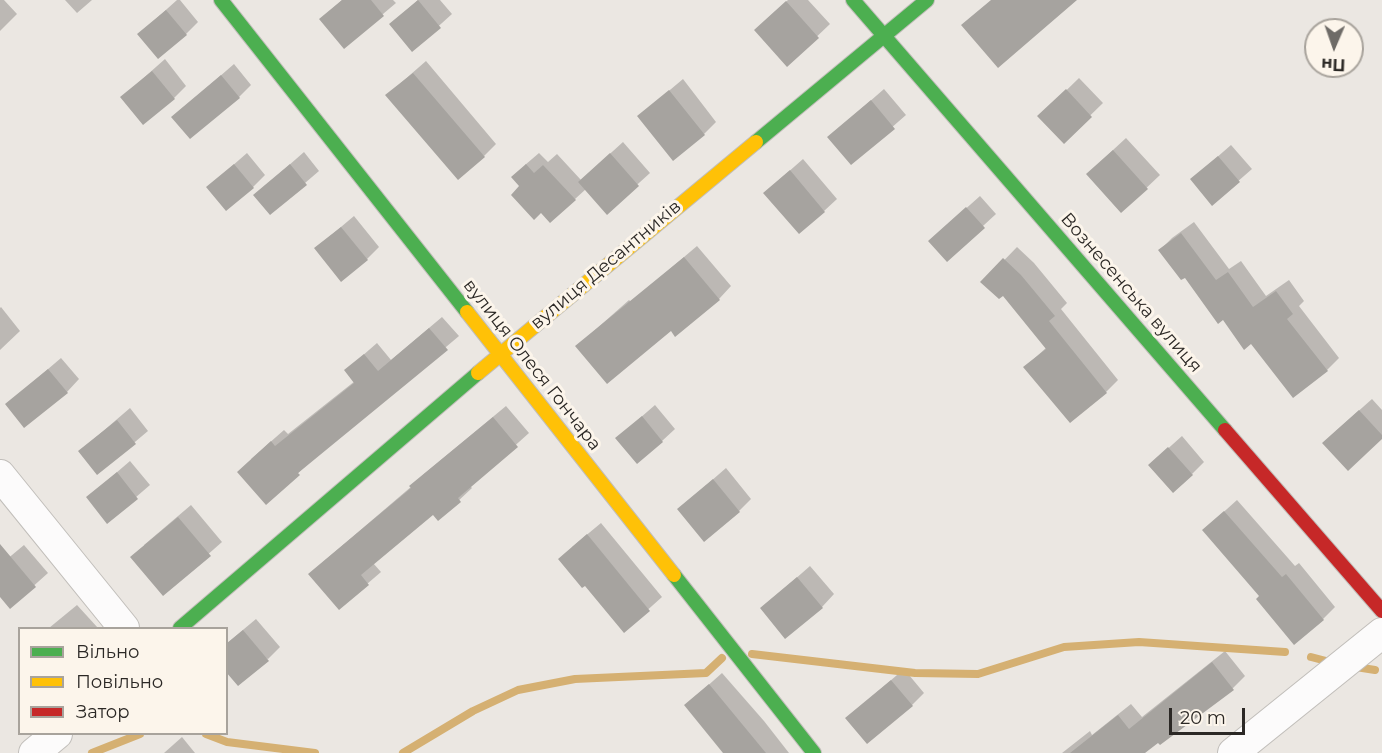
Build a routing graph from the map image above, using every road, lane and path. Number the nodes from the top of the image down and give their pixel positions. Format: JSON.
{"nodes":[{"id":1,"x":221,"y":0,"type":"edge"},
{"id":2,"x":853,"y":0,"type":"edge"},
{"id":3,"x":927,"y":0,"type":"edge"},
{"id":4,"x":884,"y":35,"type":"junction"},
{"id":5,"x":500,"y":354,"type":"junction"},
{"id":6,"x":0,"y":475,"type":"edge"},
{"id":7,"x":1382,"y":611,"type":"edge"},
{"id":8,"x":123,"y":627,"type":"edge"},
{"id":9,"x":181,"y":627,"type":"edge"},
{"id":10,"x":1382,"y":633,"type":"edge"},
{"id":11,"x":56,"y":735,"type":"edge"},
{"id":12,"x":34,"y":753,"type":"edge"},
{"id":13,"x":814,"y":753,"type":"edge"},
{"id":14,"x":1233,"y":753,"type":"edge"}],
"edges":[{"from":1,"to":5,"type":"street","name":"вулиця Олеся Гончара"},
{"from":2,"to":4,"type":"street","name":"Вознесенська вулиця"},
{"from":3,"to":4,"type":"street","name":"вулиця Десантників"},
{"from":4,"to":5,"type":"street","name":"вулиця Десантників"},
{"from":4,"to":7,"type":"street","name":"Вознесенська вулиця"},
{"from":5,"to":9,"type":"street","name":"вулиця Десантників"},
{"from":5,"to":13,"type":"street","name":"вулиця Олеся Гончара"},
{"from":6,"to":8,"type":"street"},
{"from":10,"to":14,"type":"street"},
{"from":11,"to":12,"type":"street"}]}
